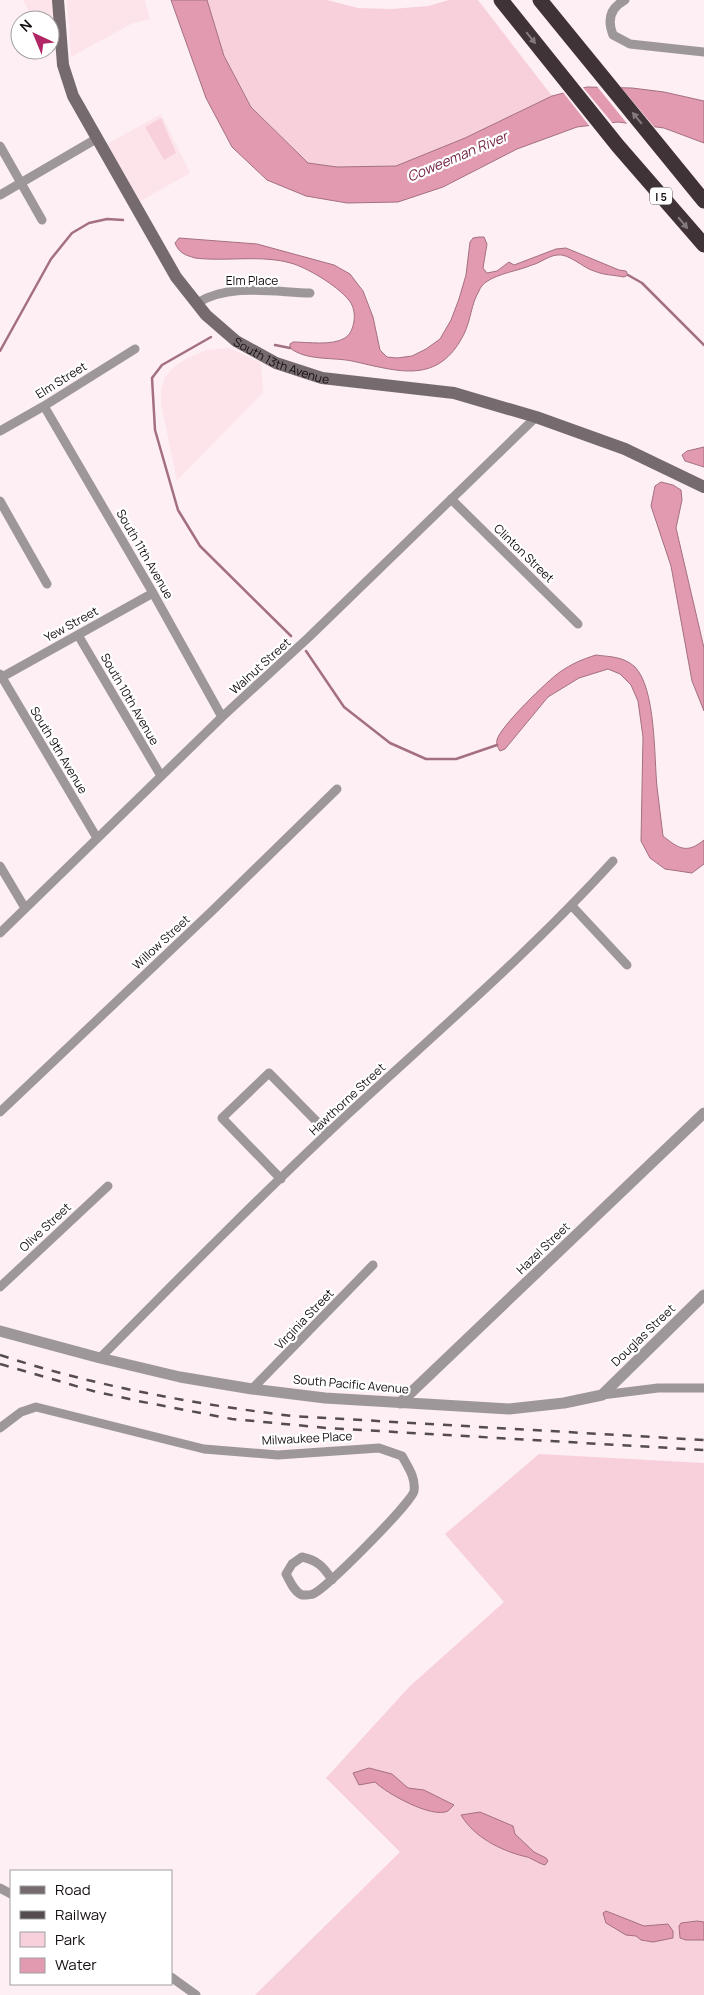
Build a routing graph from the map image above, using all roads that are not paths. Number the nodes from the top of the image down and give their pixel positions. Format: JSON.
{"nodes":[{"id":1,"x":58,"y":0,"type":"edge"},
{"id":2,"x":501,"y":0,"type":"edge"},
{"id":3,"x":540,"y":0,"type":"edge"},
{"id":4,"x":625,"y":0,"type":"edge"},
{"id":5,"x":704,"y":52,"type":"edge"},
{"id":6,"x":96,"y":138,"type":"junction"},
{"id":7,"x":0,"y":146,"type":"edge"},
{"id":8,"x":20,"y":182,"type":"junction"},
{"id":9,"x":0,"y":195,"type":"edge"},
{"id":10,"x":704,"y":200,"type":"edge"},
{"id":11,"x":42,"y":220,"type":"dead end"},
{"id":12,"x":704,"y":245,"type":"edge"},
{"id":13,"x":310,"y":294,"type":"dead end"},
{"id":14,"x":197,"y":303,"type":"junction"},
{"id":15,"x":135,"y":349,"type":"dead end"},
{"id":16,"x":44,"y":406,"type":"junction"},
{"id":17,"x":536,"y":417,"type":"junction"},
{"id":18,"x":0,"y":431,"type":"edge"},
{"id":19,"x":704,"y":487,"type":"edge"},
{"id":20,"x":451,"y":499,"type":"junction"},
{"id":21,"x":0,"y":501,"type":"edge"},
{"id":22,"x":47,"y":584,"type":"dead end"},
{"id":23,"x":153,"y":593,"type":"junction"},
{"id":24,"x":578,"y":624,"type":"dead end"},
{"id":25,"x":78,"y":634,"type":"junction"},
{"id":26,"x":1,"y":676,"type":"edge"},
{"id":27,"x":222,"y":717,"type":"junction"},
{"id":28,"x":161,"y":776,"type":"junction"},
{"id":29,"x":337,"y":789,"type":"dead end"},
{"id":30,"x":97,"y":838,"type":"junction"},
{"id":31,"x":614,"y":861,"type":"dead end"},
{"id":32,"x":0,"y":866,"type":"edge"},
{"id":33,"x":572,"y":906,"type":"junction"},
{"id":34,"x":25,"y":908,"type":"junction"},
{"id":35,"x":0,"y":932,"type":"edge"},
{"id":36,"x":627,"y":964,"type":"dead end"},
{"id":37,"x":0,"y":1112,"type":"edge"},
{"id":38,"x":704,"y":1113,"type":"edge"},
{"id":39,"x":328,"y":1133,"type":"junction"},
{"id":40,"x":281,"y":1179,"type":"junction"},
{"id":41,"x":108,"y":1186,"type":"dead end"},
{"id":42,"x":373,"y":1265,"type":"dead end"},
{"id":43,"x":0,"y":1287,"type":"edge"},
{"id":44,"x":704,"y":1295,"type":"edge"},
{"id":45,"x":0,"y":1332,"type":"edge"},
{"id":46,"x":100,"y":1358,"type":"junction"},
{"id":47,"x":704,"y":1388,"type":"edge"},
{"id":48,"x":252,"y":1389,"type":"junction"},
{"id":49,"x":602,"y":1394,"type":"junction"},
{"id":50,"x":400,"y":1403,"type":"junction"},
{"id":51,"x":0,"y":1428,"type":"edge"},
{"id":52,"x":332,"y":1580,"type":"junction"},
{"id":53,"x":172,"y":1978,"type":"edge"},
{"id":54,"x":196,"y":1995,"type":"edge"}],
"edges":[{"from":1,"to":6,"type":"main road","name":"South 13th Avenue"},
{"from":2,"to":12,"type":"highway","number":"I 5","one_way":true},
{"from":10,"to":3,"type":"highway","number":"I 5","one_way":true},
{"from":4,"to":5,"type":"street"},
{"from":6,"to":8,"type":"street"},
{"from":6,"to":14,"type":"main road","name":"South 13th Avenue"},
{"from":7,"to":8,"type":"street"},
{"from":8,"to":9,"type":"street"},
{"from":8,"to":11,"type":"street"},
{"from":13,"to":14,"type":"street","name":"Elm Place"},
{"from":14,"to":17,"type":"main road","name":"South 13th Avenue"},
{"from":15,"to":16,"type":"street","name":"Elm Street"},
{"from":16,"to":18,"type":"street","name":"Elm Street"},
{"from":16,"to":23,"type":"street","name":"South 11th Avenue"},
{"from":17,"to":19,"type":"main road","name":"South 13th Avenue"},
{"from":17,"to":20,"type":"street","name":"Walnut Street"},
{"from":20,"to":24,"type":"street","name":"Clinton Street"},
{"from":20,"to":27,"type":"street","name":"Walnut Street"},
{"from":21,"to":22,"type":"street"},
{"from":23,"to":25,"type":"street","name":"Yew Street"},
{"from":23,"to":27,"type":"street","name":"South 11th Avenue"},
{"from":25,"to":26,"type":"street","name":"Yew Street"},
{"from":25,"to":28,"type":"street","name":"South 10th Avenue"},
{"from":26,"to":30,"type":"street","name":"South 9th Avenue"},
{"from":27,"to":28,"type":"street","name":"Walnut Street"},
{"from":28,"to":30,"type":"street","name":"Walnut Street"},
{"from":29,"to":37,"type":"street","name":"Willow Street"},
{"from":30,"to":34,"type":"street","name":"Walnut Street"},
{"from":31,"to":33,"type":"street","name":"Hawthorne Street"},
{"from":32,"to":34,"type":"street"},
{"from":33,"to":36,"type":"street"},
{"from":33,"to":39,"type":"street","name":"Hawthorne Street"},
{"from":34,"to":35,"type":"street","name":"Walnut Street"},
{"from":38,"to":50,"type":"street","name":"Hazel Street"},
{"from":39,"to":40,"type":"street","name":"Hawthorne Street"},
{"from":39,"to":40,"type":"street"},
{"from":40,"to":46,"type":"street","name":"Hawthorne Street"},
{"from":41,"to":43,"type":"street","name":"Olive Street"},
{"from":42,"to":48,"type":"street","name":"Virginia Street"},
{"from":44,"to":49,"type":"street","name":"Douglas Street"},
{"from":45,"to":46,"type":"street","name":"South Pacific Avenue"},
{"from":46,"to":48,"type":"street","name":"South Pacific Avenue"},
{"from":47,"to":49,"type":"street","name":"South Pacific Avenue"},
{"from":48,"to":50,"type":"street","name":"South Pacific Avenue"},
{"from":49,"to":50,"type":"street","name":"South Pacific Avenue"},
{"from":51,"to":52,"type":"street","name":"Milwaukee Place"},
{"from":52,"to":52,"type":"street"},
{"from":53,"to":54,"type":"street"}]}
